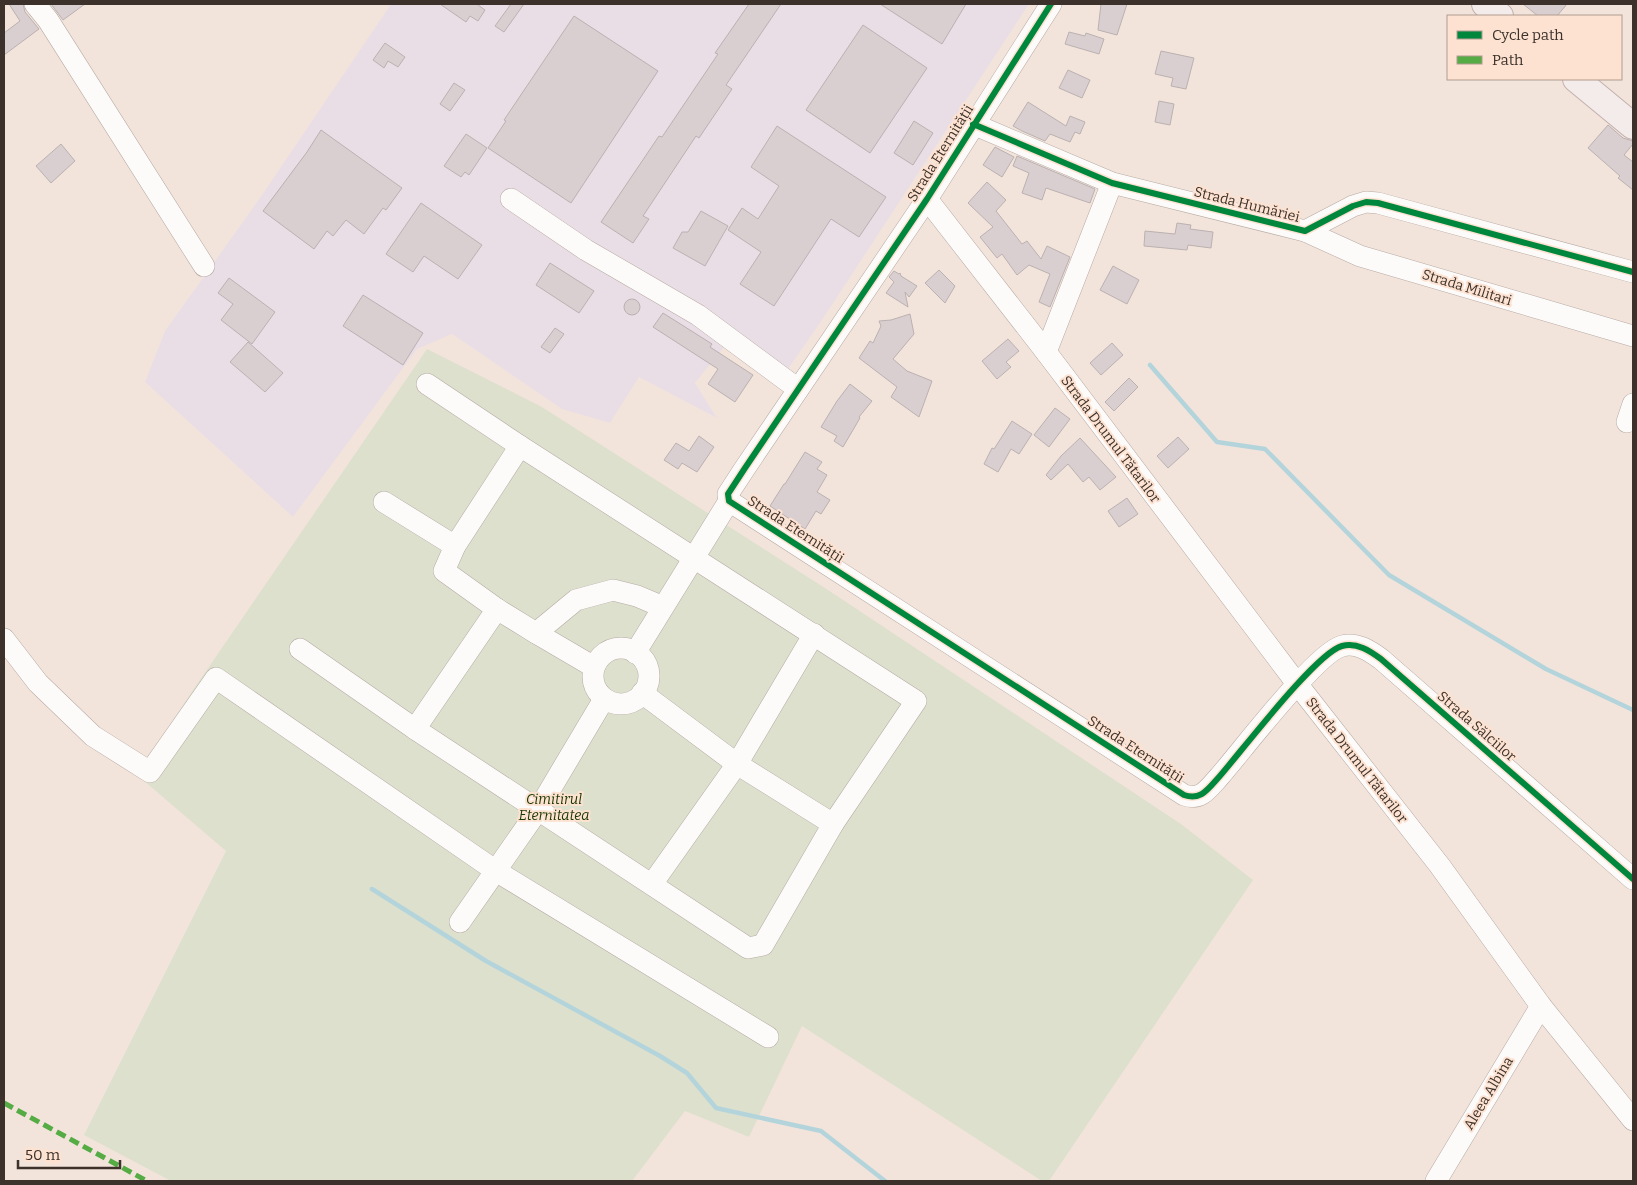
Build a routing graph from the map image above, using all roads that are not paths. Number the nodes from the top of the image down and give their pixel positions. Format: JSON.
{"nodes":[{"id":1,"x":35,"y":4,"type":"edge"},
{"id":2,"x":1051,"y":4,"type":"edge"},
{"id":3,"x":1485,"y":4,"type":"edge"},
{"id":4,"x":1499,"y":15,"type":"edge"},
{"id":5,"x":1577,"y":80,"type":"edge"},
{"id":6,"x":1602,"y":100,"type":"junction"},
{"id":7,"x":1633,"y":107,"type":"edge"},
{"id":8,"x":974,"y":124,"type":"junction"},
{"id":9,"x":1633,"y":126,"type":"edge"},
{"id":10,"x":1112,"y":183,"type":"junction"},
{"id":11,"x":511,"y":199,"type":"dead end"},
{"id":12,"x":927,"y":199,"type":"junction"},
{"id":13,"x":1304,"y":231,"type":"junction"},
{"id":14,"x":204,"y":266,"type":"dead end"},
{"id":15,"x":1633,"y":272,"type":"edge"},
{"id":16,"x":1633,"y":336,"type":"edge"},
{"id":17,"x":1046,"y":352,"type":"junction"},
{"id":18,"x":427,"y":384,"type":"dead end"},
{"id":19,"x":798,"y":389,"type":"junction"},
{"id":20,"x":520,"y":446,"type":"junction"},
{"id":21,"x":729,"y":501,"type":"junction"},
{"id":22,"x":384,"y":502,"type":"dead end"},
{"id":23,"x":455,"y":546,"type":"junction"},
{"id":24,"x":693,"y":558,"type":"junction"},
{"id":25,"x":663,"y":607,"type":"junction"},
{"id":26,"x":497,"y":608,"type":"junction"},
{"id":27,"x":536,"y":633,"type":"junction"},
{"id":28,"x":814,"y":634,"type":"junction"},
{"id":29,"x":4,"y":639,"type":"edge"},
{"id":30,"x":300,"y":649,"type":"dead end"},
{"id":31,"x":635,"y":653,"type":"junction"},
{"id":32,"x":594,"y":667,"type":"junction"},
{"id":33,"x":1298,"y":685,"type":"junction"},
{"id":34,"x":642,"y":693,"type":"junction"},
{"id":35,"x":604,"y":699,"type":"junction"},
{"id":36,"x":416,"y":729,"type":"junction"},
{"id":37,"x":737,"y":764,"type":"junction"},
{"id":38,"x":538,"y":810,"type":"junction"},
{"id":39,"x":834,"y":824,"type":"junction"},
{"id":40,"x":496,"y":871,"type":"junction"},
{"id":41,"x":1633,"y":879,"type":"edge"},
{"id":42,"x":652,"y":884,"type":"junction"},
{"id":43,"x":460,"y":922,"type":"dead end"},
{"id":44,"x":1541,"y":1006,"type":"junction"},
{"id":45,"x":768,"y":1037,"type":"dead end"},
{"id":46,"x":1633,"y":1120,"type":"edge"},
{"id":47,"x":1436,"y":1181,"type":"edge"}],
"edges":[{"from":1,"to":14,"type":"street"},
{"from":2,"to":8,"type":"street","name":"Strada Eternității"},
{"from":3,"to":4,"type":"main road"},
{"from":5,"to":6,"type":"main road"},
{"from":6,"to":7,"type":"main road"},
{"from":6,"to":9,"type":"main road"},
{"from":8,"to":10,"type":"street","name":"Strada Humăriei"},
{"from":8,"to":12,"type":"street","name":"Strada Eternității"},
{"from":10,"to":13,"type":"street","name":"Strada Humăriei"},
{"from":10,"to":17,"type":"street"},
{"from":11,"to":19,"type":"street"},
{"from":12,"to":17,"type":"street","name":"Strada Drumul Tătarilor"},
{"from":12,"to":19,"type":"street","name":"Strada Eternității"},
{"from":13,"to":15,"type":"street","name":"Strada Humăriei"},
{"from":13,"to":16,"type":"street","name":"Strada Militari"},
{"from":17,"to":33,"type":"street","name":"Strada Drumul Tătarilor"},
{"from":18,"to":20,"type":"street"},
{"from":19,"to":21,"type":"street","name":"Strada Eternității"},
{"from":20,"to":23,"type":"street"},
{"from":20,"to":24,"type":"street"},
{"from":21,"to":24,"type":"street"},
{"from":21,"to":33,"type":"street","name":"Strada Eternității"},
{"from":22,"to":23,"type":"street"},
{"from":23,"to":26,"type":"street"},
{"from":24,"to":25,"type":"street"},
{"from":24,"to":28,"type":"street"},
{"from":25,"to":27,"type":"street"},
{"from":25,"to":31,"type":"street"},
{"from":26,"to":27,"type":"street"},
{"from":26,"to":36,"type":"street"},
{"from":27,"to":32,"type":"street"},
{"from":28,"to":37,"type":"street"},
{"from":28,"to":39,"type":"street"},
{"from":29,"to":40,"type":"street"},
{"from":30,"to":36,"type":"street"},
{"from":31,"to":32,"type":"street"},
{"from":31,"to":34,"type":"street"},
{"from":32,"to":35,"type":"street"},
{"from":33,"to":41,"type":"street","name":"Strada Sălciilor"},
{"from":33,"to":44,"type":"street","name":"Strada Drumul Tătarilor"},
{"from":34,"to":35,"type":"street"},
{"from":34,"to":37,"type":"street"},
{"from":35,"to":38,"type":"street"},
{"from":36,"to":38,"type":"street"},
{"from":37,"to":39,"type":"street"},
{"from":37,"to":42,"type":"street"},
{"from":38,"to":40,"type":"street"},
{"from":38,"to":42,"type":"street"},
{"from":39,"to":42,"type":"street"},
{"from":40,"to":43,"type":"street"},
{"from":40,"to":45,"type":"street"},
{"from":44,"to":46,"type":"street","name":"Strada Drumul Tătarilor"},
{"from":44,"to":47,"type":"street","name":"Aleea Albina"}]}
